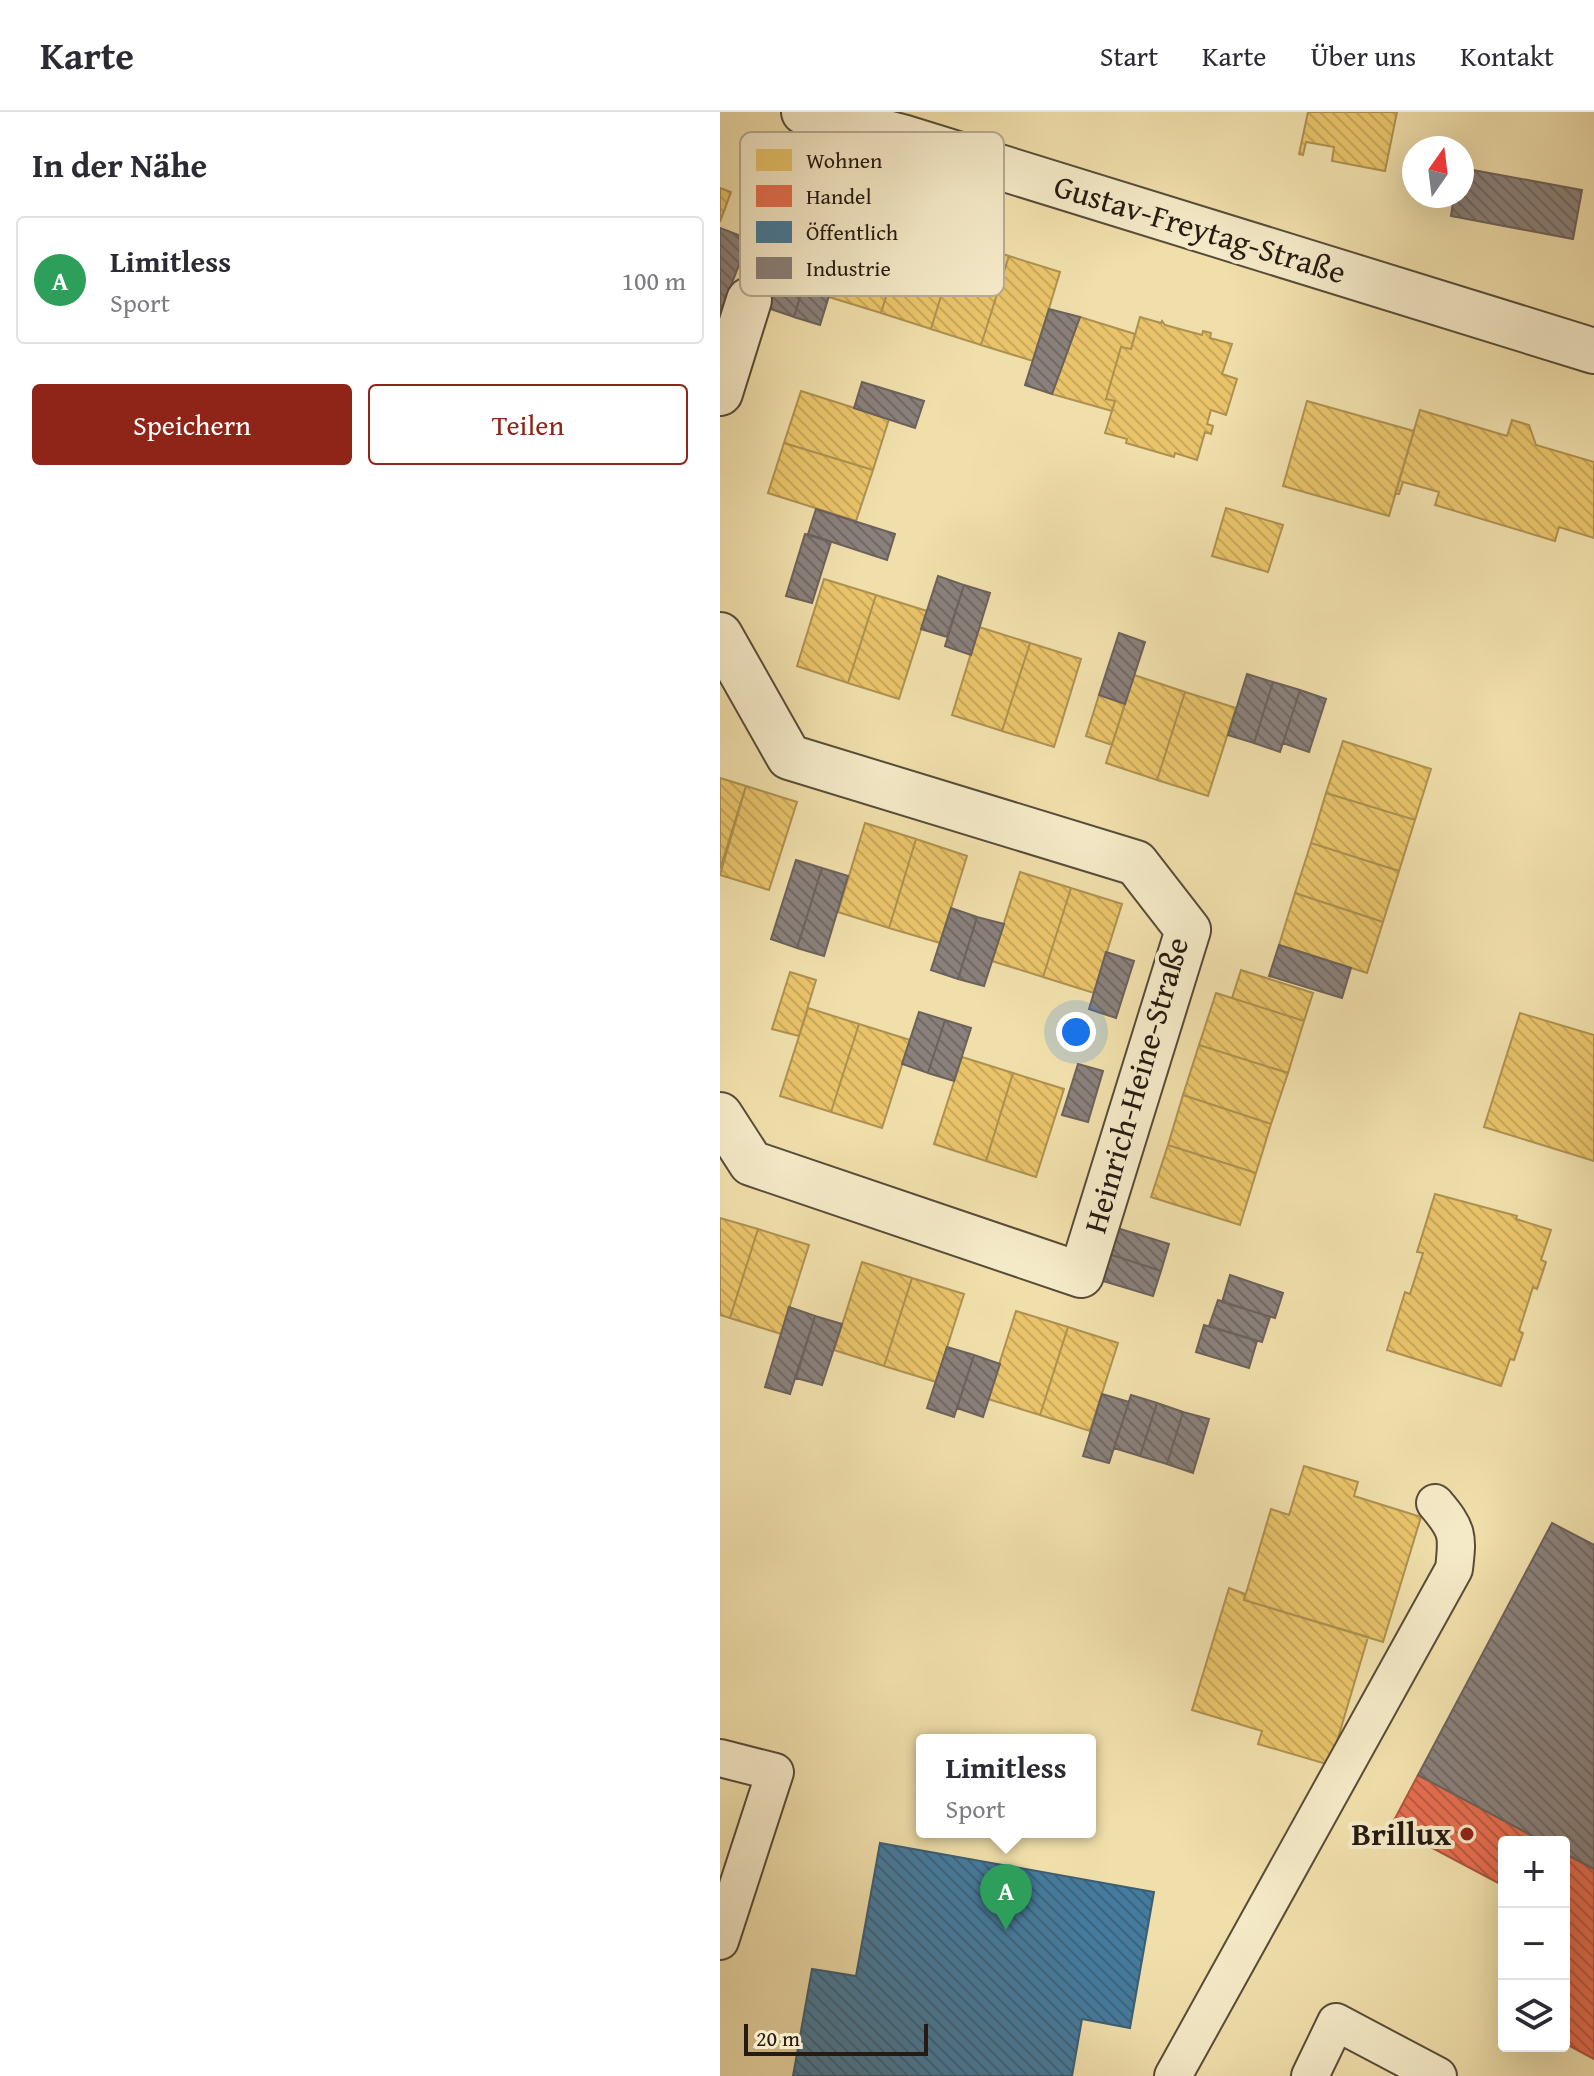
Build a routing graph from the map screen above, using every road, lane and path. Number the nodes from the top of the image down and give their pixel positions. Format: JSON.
{"nodes":[{"id":1,"x":805,"y":112,"type":"edge"},
{"id":2,"x":906,"y":125,"type":"edge"},
{"id":3,"x":799,"y":132,"type":"edge"},
{"id":4,"x":927,"y":132,"type":"edge"},
{"id":5,"x":1004,"y":157,"type":"edge"},
{"id":6,"x":750,"y":296,"type":"edge"},
{"id":7,"x":749,"y":300,"type":"joint"},
{"id":8,"x":1594,"y":351,"type":"edge"},
{"id":9,"x":720,"y":393,"type":"edge"},
{"id":10,"x":720,"y":635,"type":"edge"},
{"id":11,"x":720,"y":1115,"type":"edge"},
{"id":12,"x":1435,"y":1503,"type":"dead end"},
{"id":13,"x":720,"y":1758,"type":"edge"},
{"id":14,"x":720,"y":1941,"type":"edge"},
{"id":15,"x":1173,"y":2076,"type":"edge"},
{"id":16,"x":1310,"y":2076,"type":"edge"},
{"id":17,"x":1438,"y":2076,"type":"edge"}],
"edges":[{"from":1,"to":2,"type":"street","name":"Gustav-Freytag-Straße"},
{"from":1,"to":3,"type":"path"},
{"from":2,"to":4,"type":"street","name":"Gustav-Freytag-Straße"},
{"from":5,"to":8,"type":"street","name":"Gustav-Freytag-Straße"},
{"from":6,"to":7,"type":"path"},
{"from":7,"to":9,"type":"street"},
{"from":10,"to":11,"type":"street","name":"Heinrich-Heine-Straße"},
{"from":12,"to":15,"type":"lane"},
{"from":13,"to":14,"type":"lane"},
{"from":16,"to":17,"type":"lane"}]}
